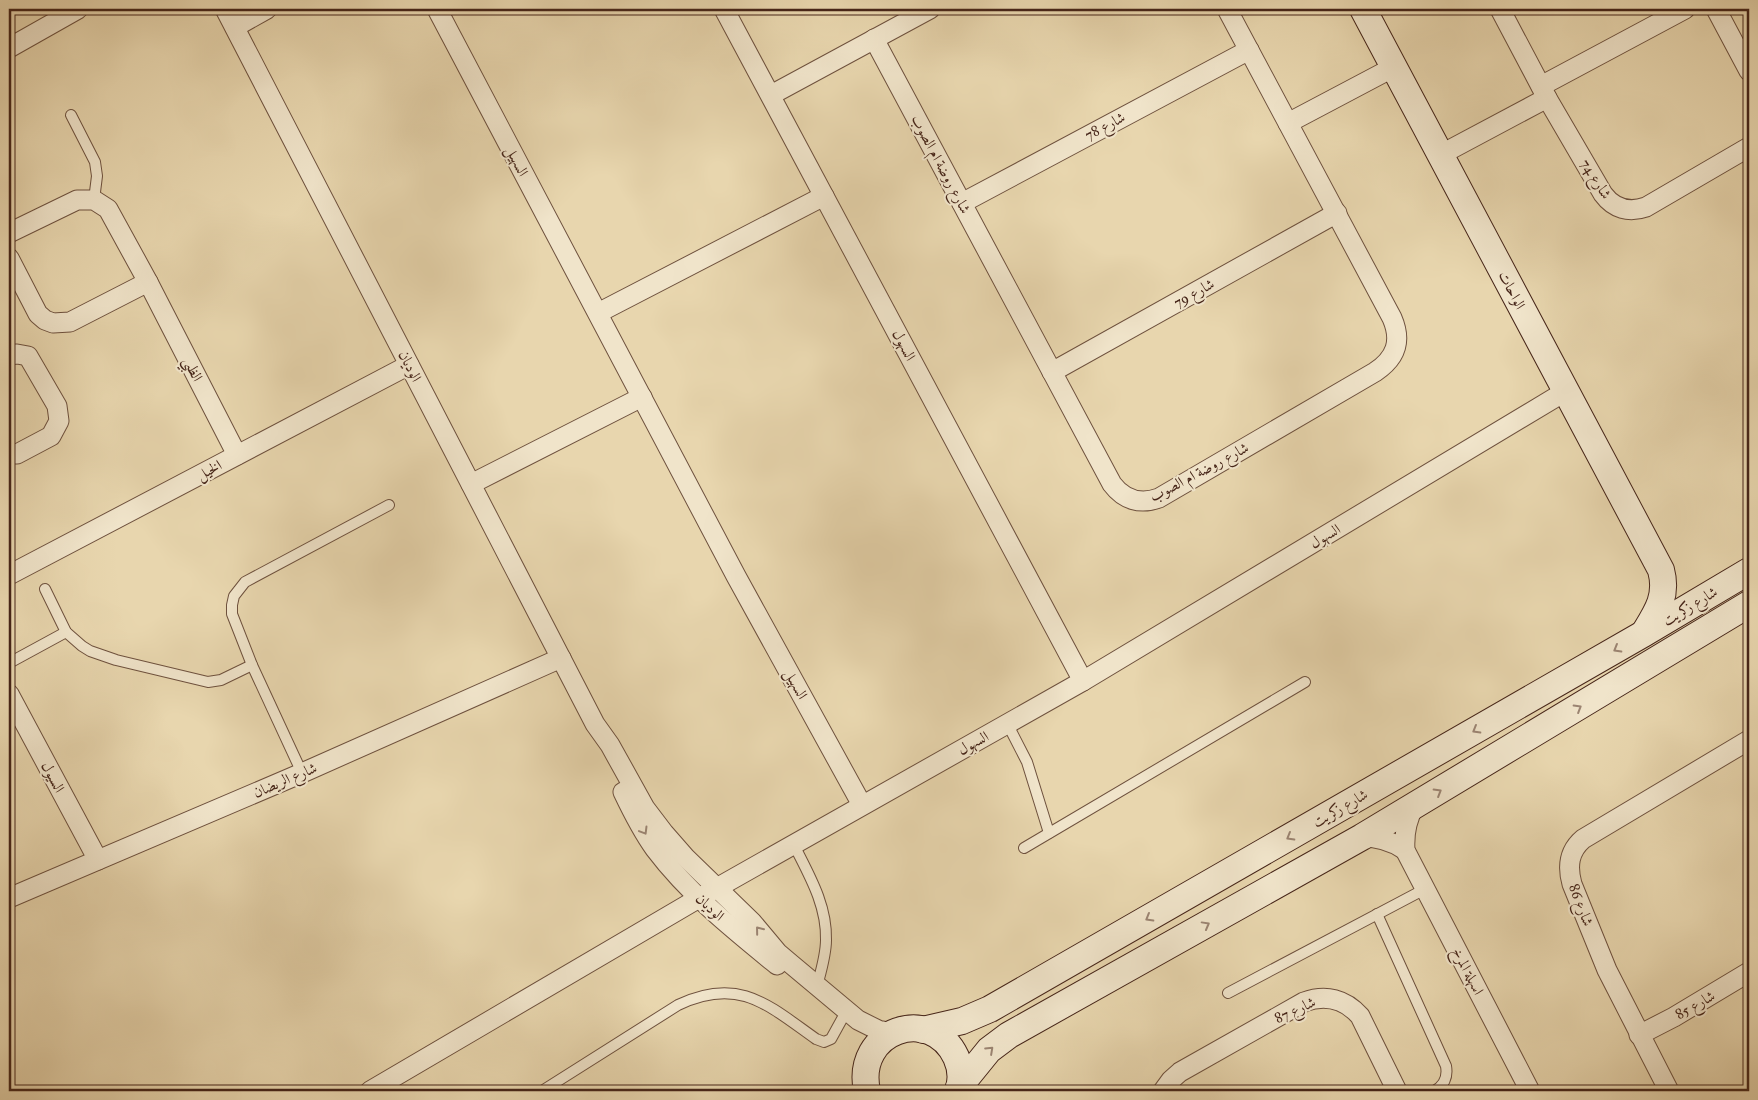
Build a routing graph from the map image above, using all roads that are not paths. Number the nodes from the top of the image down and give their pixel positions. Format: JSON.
{"nodes":[{"id":1,"x":78,"y":9,"type":"edge"},
{"id":2,"x":225,"y":9,"type":"edge"},
{"id":3,"x":267,"y":9,"type":"edge"},
{"id":4,"x":437,"y":9,"type":"edge"},
{"id":5,"x":724,"y":9,"type":"edge"},
{"id":6,"x":930,"y":9,"type":"edge"},
{"id":7,"x":1227,"y":9,"type":"edge"},
{"id":8,"x":1363,"y":9,"type":"edge"},
{"id":9,"x":1500,"y":9,"type":"edge"},
{"id":10,"x":1685,"y":9,"type":"edge"},
{"id":11,"x":1716,"y":9,"type":"edge"},
{"id":12,"x":235,"y":27,"type":"junction"},
{"id":13,"x":874,"y":39,"type":"junction"},
{"id":14,"x":9,"y":48,"type":"edge"},
{"id":15,"x":1249,"y":50,"type":"junction"},
{"id":16,"x":1394,"y":67,"type":"junction"},
{"id":17,"x":1749,"y":71,"type":"edge"},
{"id":18,"x":1544,"y":92,"type":"junction"},
{"id":19,"x":771,"y":95,"type":"junction"},
{"id":20,"x":71,"y":115,"type":"dead end"},
{"id":21,"x":1288,"y":123,"type":"junction"},
{"id":22,"x":1749,"y":147,"type":"edge"},
{"id":23,"x":1440,"y":155,"type":"junction"},
{"id":24,"x":824,"y":196,"type":"junction"},
{"id":25,"x":94,"y":200,"type":"junction"},
{"id":26,"x":962,"y":203,"type":"junction"},
{"id":27,"x":1337,"y":213,"type":"junction"},
{"id":28,"x":9,"y":233,"type":"edge"},
{"id":29,"x":9,"y":258,"type":"edge"},
{"id":30,"x":148,"y":282,"type":"junction"},
{"id":31,"x":598,"y":313,"type":"junction"},
{"id":32,"x":9,"y":355,"type":"edge"},
{"id":33,"x":409,"y":365,"type":"junction"},
{"id":34,"x":1052,"y":372,"type":"junction"},
{"id":35,"x":1566,"y":391,"type":"junction"},
{"id":36,"x":642,"y":397,"type":"junction"},
{"id":37,"x":9,"y":454,"type":"edge"},
{"id":38,"x":237,"y":455,"type":"junction"},
{"id":39,"x":471,"y":484,"type":"junction"},
{"id":40,"x":389,"y":505,"type":"dead end"},
{"id":41,"x":1661,"y":570,"type":"junction"},
{"id":42,"x":1749,"y":571,"type":"edge"},
{"id":43,"x":9,"y":575,"type":"edge"},
{"id":44,"x":1723,"y":586,"type":"junction"},
{"id":45,"x":45,"y":589,"type":"dead end"},
{"id":46,"x":1749,"y":604,"type":"edge"},
{"id":47,"x":66,"y":632,"type":"junction"},
{"id":48,"x":1643,"y":634,"type":"junction"},
{"id":49,"x":561,"y":658,"type":"junction"},
{"id":50,"x":9,"y":663,"type":"edge"},
{"id":51,"x":252,"y":665,"type":"junction"},
{"id":52,"x":1084,"y":681,"type":"junction"},
{"id":53,"x":1305,"y":682,"type":"dead end"},
{"id":54,"x":9,"y":694,"type":"edge"},
{"id":55,"x":595,"y":724,"type":"junction"},
{"id":56,"x":1008,"y":724,"type":"junction"},
{"id":57,"x":1749,"y":740,"type":"edge"},
{"id":58,"x":302,"y":773,"type":"junction"},
{"id":59,"x":862,"y":805,"type":"junction"},
{"id":60,"x":1414,"y":807,"type":"junction"},
{"id":61,"x":1049,"y":833,"type":"junction"},
{"id":62,"x":1362,"y":837,"type":"junction"},
{"id":63,"x":794,"y":844,"type":"junction"},
{"id":64,"x":1024,"y":848,"type":"dead end"},
{"id":65,"x":1405,"y":850,"type":"junction"},
{"id":66,"x":98,"y":860,"type":"junction"},
{"id":67,"x":718,"y":888,"type":"junction"},
{"id":68,"x":1425,"y":888,"type":"junction"},
{"id":69,"x":9,"y":898,"type":"edge"},
{"id":70,"x":699,"y":898,"type":"junction"},
{"id":71,"x":1377,"y":914,"type":"junction"},
{"id":72,"x":1749,"y":972,"type":"edge"},
{"id":73,"x":817,"y":986,"type":"junction"},
{"id":74,"x":1228,"y":993,"type":"dead end"},
{"id":75,"x":842,"y":1019,"type":"junction"},
{"id":76,"x":923,"y":1030,"type":"junction"},
{"id":77,"x":892,"y":1033,"type":"junction"},
{"id":78,"x":1639,"y":1035,"type":"junction"},
{"id":79,"x":867,"y":1072,"type":"edge"},
{"id":80,"x":958,"y":1089,"type":"edge"},
{"id":81,"x":370,"y":1091,"type":"edge"},
{"id":82,"x":542,"y":1091,"type":"edge"},
{"id":83,"x":846,"y":1091,"type":"edge"},
{"id":84,"x":1163,"y":1091,"type":"edge"},
{"id":85,"x":1397,"y":1091,"type":"edge"},
{"id":86,"x":1434,"y":1091,"type":"edge"},
{"id":87,"x":1530,"y":1091,"type":"edge"},
{"id":88,"x":1669,"y":1091,"type":"edge"}],
"edges":[{"from":1,"to":14,"type":"street"},
{"from":2,"to":12,"type":"street","name":"الوديان"},
{"from":3,"to":12,"type":"street"},
{"from":4,"to":31,"type":"street","name":"السهيل"},
{"from":5,"to":19,"type":"street","name":"السهول"},
{"from":6,"to":13,"type":"street"},
{"from":7,"to":15,"type":"street","name":"شارع روضة ام الصوب"},
{"from":8,"to":16,"type":"street","name":"الواحات"},
{"from":9,"to":18,"type":"street","name":"شارع 74"},
{"from":10,"to":18,"type":"street"},
{"from":11,"to":17,"type":"street"},
{"from":12,"to":33,"type":"street","name":"الوديان"},
{"from":13,"to":19,"type":"street"},
{"from":13,"to":26,"type":"street","name":"شارع روضة ام الصوب"},
{"from":15,"to":21,"type":"street","name":"شارع روضة ام الصوب"},
{"from":15,"to":26,"type":"street","name":"شارع 78"},
{"from":16,"to":21,"type":"street"},
{"from":16,"to":23,"type":"street","name":"الواحات"},
{"from":18,"to":22,"type":"street","name":"شارع 74"},
{"from":18,"to":23,"type":"street"},
{"from":19,"to":24,"type":"street","name":"السهول"},
{"from":20,"to":25,"type":"lane"},
{"from":21,"to":27,"type":"street","name":"شارع روضة ام الصوب"},
{"from":23,"to":35,"type":"street","name":"الواحات"},
{"from":24,"to":31,"type":"street"},
{"from":24,"to":52,"type":"street","name":"السهول"},
{"from":25,"to":28,"type":"street"},
{"from":25,"to":30,"type":"street","name":"الظبي"},
{"from":26,"to":34,"type":"street","name":"شارع روضة ام الصوب"},
{"from":27,"to":34,"type":"street","name":"شارع 79"},
{"from":27,"to":34,"type":"street","name":"شارع روضة ام الصوب"},
{"from":29,"to":30,"type":"street"},
{"from":30,"to":38,"type":"street","name":"الظبي"},
{"from":31,"to":36,"type":"street","name":"السهيل"},
{"from":32,"to":37,"type":"street"},
{"from":33,"to":38,"type":"street","name":"الخيل"},
{"from":33,"to":39,"type":"street","name":"الوديان"},
{"from":35,"to":41,"type":"street","name":"الواحات"},
{"from":35,"to":52,"type":"street","name":"السهول"},
{"from":36,"to":39,"type":"street"},
{"from":36,"to":59,"type":"street","name":"السهيل"},
{"from":38,"to":43,"type":"street","name":"الخيل"},
{"from":39,"to":49,"type":"street","name":"الوديان"},
{"from":40,"to":51,"type":"lane"},
{"from":41,"to":44,"type":"street","name":"الواحات"},
{"from":41,"to":48,"type":"street","name":"الواحات"},
{"from":42,"to":44,"type":"street","name":"شارع زكريت"},
{"from":44,"to":48,"type":"street","name":"شارع زكريت"},
{"from":45,"to":47,"type":"lane"},
{"from":60,"to":46,"type":"street","name":"شارع زكريت","one_way":true},
{"from":47,"to":50,"type":"lane"},
{"from":47,"to":51,"type":"lane"},
{"from":48,"to":76,"type":"street","name":"شارع زكريت","one_way":true},
{"from":49,"to":55,"type":"street","name":"الوديان"},
{"from":49,"to":58,"type":"street","name":"شارع الريضان"},
{"from":51,"to":58,"type":"lane"},
{"from":52,"to":56,"type":"street","name":"السهول"},
{"from":53,"to":61,"type":"lane"},
{"from":54,"to":66,"type":"street","name":"السيول"},
{"from":55,"to":67,"type":"street","name":"الوديان"},
{"from":55,"to":70,"type":"street","name":"الوديان","one_way":true},
{"from":56,"to":59,"type":"street","name":"السهول"},
{"from":56,"to":61,"type":"lane"},
{"from":57,"to":78,"type":"street","name":"شارع 86"},
{"from":58,"to":66,"type":"street","name":"شارع الريضان"},
{"from":59,"to":63,"type":"street"},
{"from":60,"to":62,"type":"street","name":"شارع زكريت"},
{"from":60,"to":65,"type":"street","name":"اسهلة المرخ"},
{"from":61,"to":64,"type":"lane"},
{"from":62,"to":65,"type":"street"},
{"from":80,"to":62,"type":"street","name":"شارع زكريت","one_way":true},
{"from":63,"to":67,"type":"street"},
{"from":63,"to":73,"type":"lane"},
{"from":65,"to":68,"type":"street","name":"اسهلة المرخ"},
{"from":66,"to":69,"type":"street","name":"شارع الريضان"},
{"from":67,"to":70,"type":"street"},
{"from":73,"to":67,"type":"street","name":"الوديان","one_way":true},
{"from":68,"to":71,"type":"lane"},
{"from":68,"to":87,"type":"street","name":"اسهلة المرخ"},
{"from":70,"to":75,"type":"street","name":"الوديان"},
{"from":70,"to":81,"type":"street"},
{"from":71,"to":74,"type":"lane"},
{"from":71,"to":86,"type":"lane"},
{"from":72,"to":78,"type":"street","name":"شارع 85"},
{"from":73,"to":77,"type":"street","name":"الوديان"},
{"from":75,"to":79,"type":"street","name":"الوديان"},
{"from":75,"to":82,"type":"lane"},
{"from":76,"to":77,"type":"street","name":"شارع زكريت"},
{"from":76,"to":80,"type":"street"},
{"from":77,"to":79,"type":"street"},
{"from":78,"to":88,"type":"street","name":"شارع 86"},
{"from":79,"to":83,"type":"street"},
{"from":84,"to":85,"type":"street","name":"شارع 87"}]}
